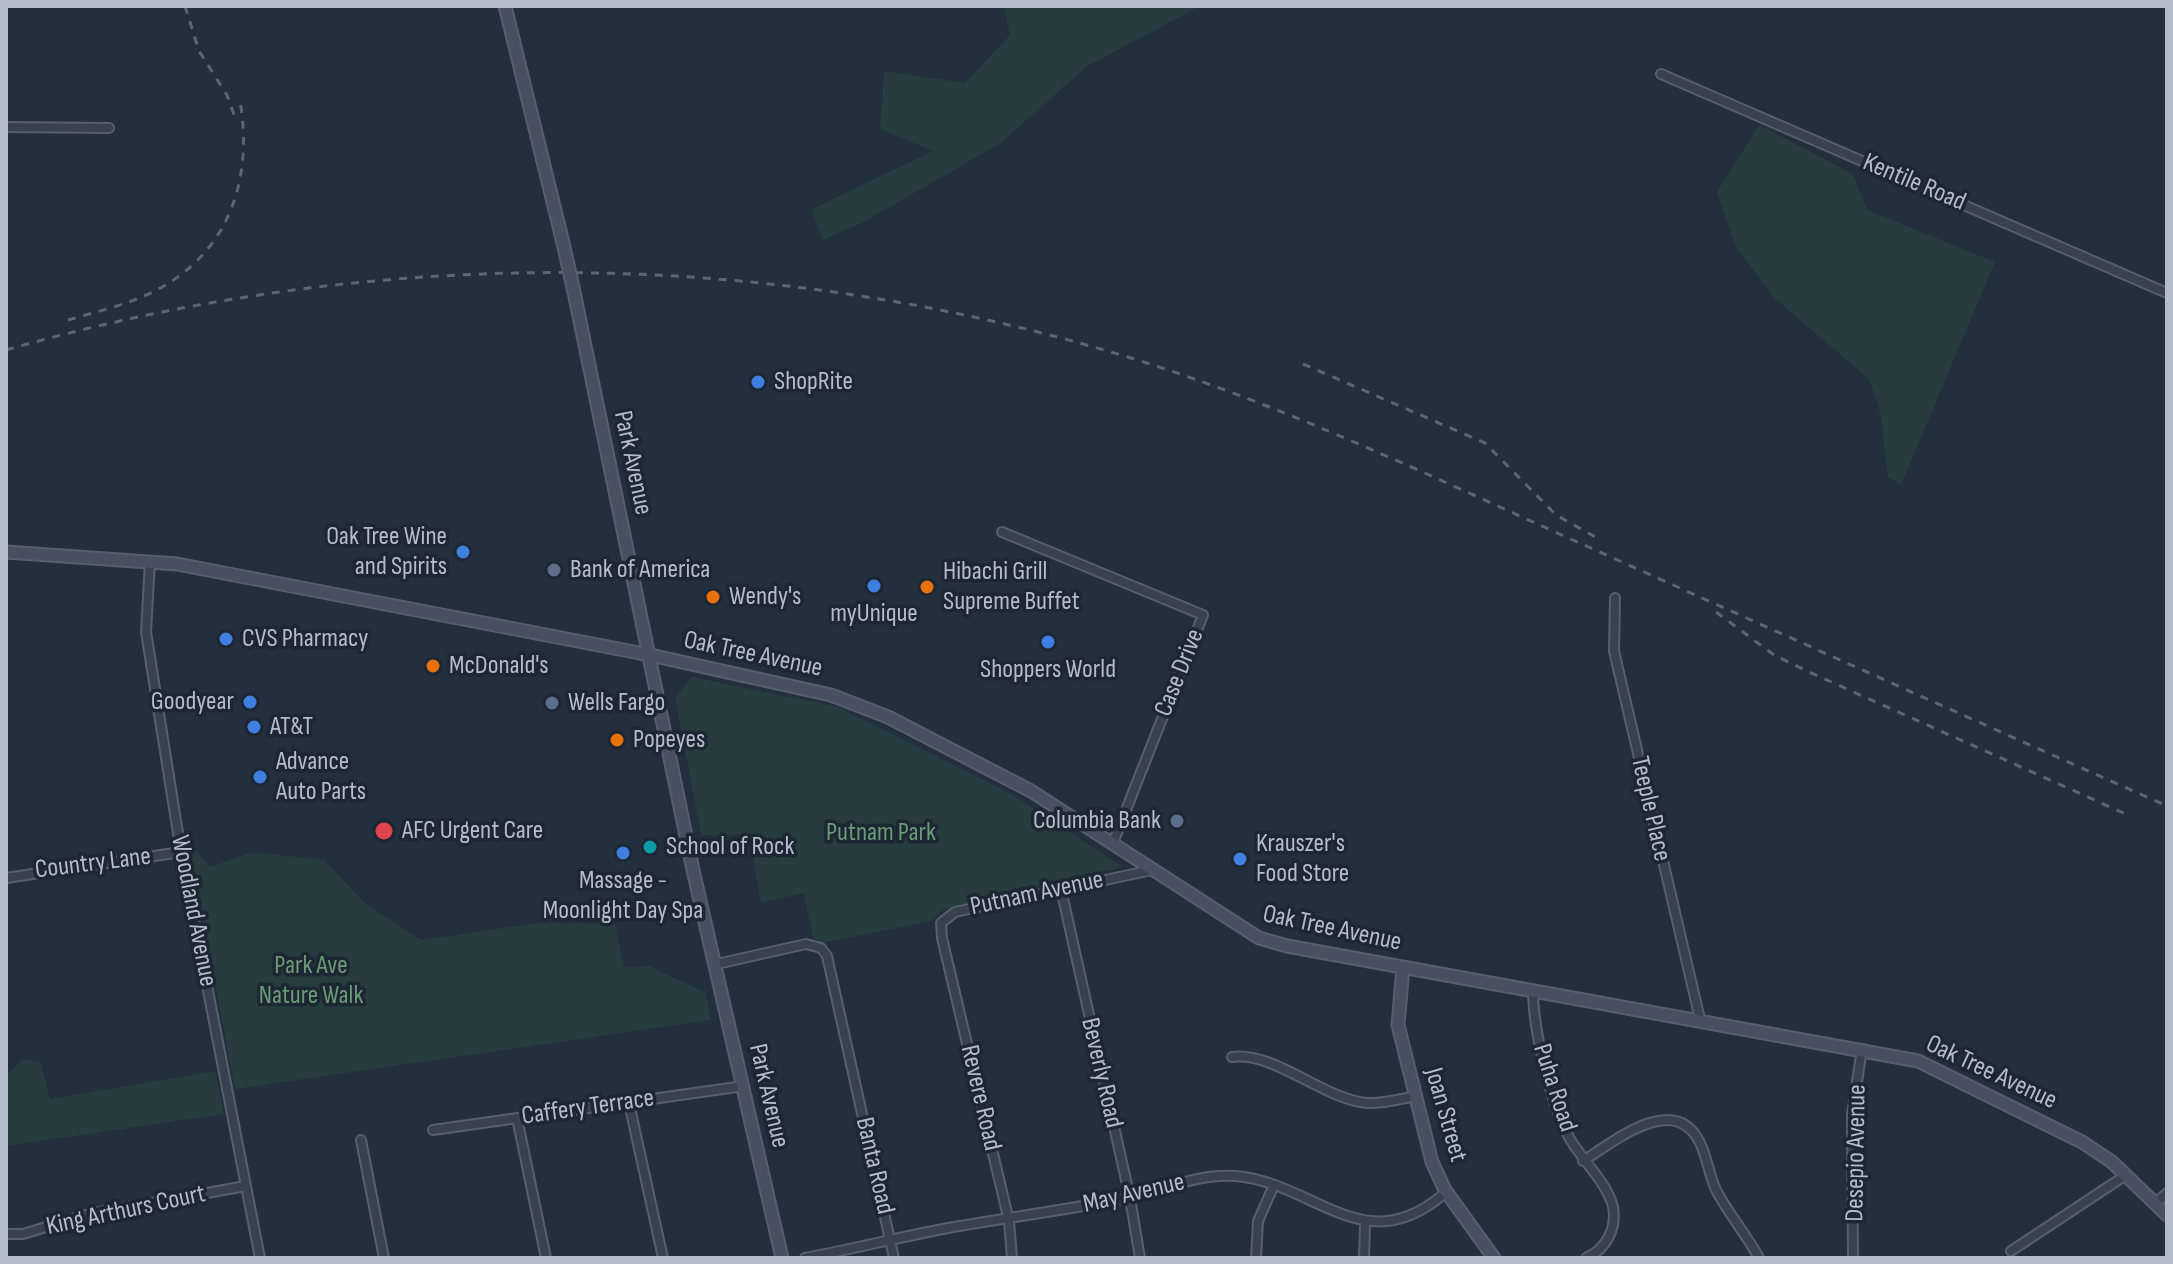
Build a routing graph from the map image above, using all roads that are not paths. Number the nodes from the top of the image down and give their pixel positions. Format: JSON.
{"nodes":[{"id":1,"x":505,"y":6,"type":"edge"},
{"id":2,"x":1661,"y":74,"type":"dead end"},
{"id":3,"x":6,"y":127,"type":"edge"},
{"id":4,"x":109,"y":128,"type":"dead end"},
{"id":5,"x":2167,"y":293,"type":"edge"},
{"id":6,"x":1002,"y":532,"type":"dead end"},
{"id":7,"x":6,"y":552,"type":"edge"},
{"id":8,"x":150,"y":561,"type":"junction"},
{"id":9,"x":1615,"y":598,"type":"dead end"},
{"id":10,"x":650,"y":655,"type":"junction"},
{"id":11,"x":1113,"y":843,"type":"junction"},
{"id":12,"x":181,"y":852,"type":"junction"},
{"id":13,"x":1152,"y":870,"type":"junction"},
{"id":14,"x":6,"y":878,"type":"edge"},
{"id":15,"x":1061,"y":889,"type":"junction"},
{"id":16,"x":942,"y":938,"type":"joint"},
{"id":17,"x":717,"y":964,"type":"junction"},
{"id":18,"x":1403,"y":967,"type":"junction"},
{"id":19,"x":1533,"y":990,"type":"junction"},
{"id":20,"x":1700,"y":1019,"type":"junction"},
{"id":21,"x":1862,"y":1048,"type":"junction"},
{"id":22,"x":1232,"y":1057,"type":"dead end"},
{"id":23,"x":744,"y":1086,"type":"junction"},
{"id":24,"x":1416,"y":1096,"type":"junction"},
{"id":25,"x":629,"y":1103,"type":"junction"},
{"id":26,"x":517,"y":1118,"type":"junction"},
{"id":27,"x":433,"y":1130,"type":"dead end"},
{"id":28,"x":361,"y":1140,"type":"dead end"},
{"id":29,"x":1583,"y":1161,"type":"junction"},
{"id":30,"x":2126,"y":1175,"type":"junction"},
{"id":31,"x":1274,"y":1185,"type":"junction"},
{"id":32,"x":246,"y":1186,"type":"junction"},
{"id":33,"x":1446,"y":1192,"type":"junction"},
{"id":34,"x":2167,"y":1193,"type":"edge"},
{"id":35,"x":1130,"y":1198,"type":"junction"},
{"id":36,"x":2156,"y":1203,"type":"junction"},
{"id":37,"x":2167,"y":1215,"type":"edge"},
{"id":38,"x":1009,"y":1221,"type":"junction"},
{"id":39,"x":1365,"y":1226,"type":"junction"},
{"id":40,"x":6,"y":1234,"type":"edge"},
{"id":41,"x":891,"y":1242,"type":"junction"},
{"id":42,"x":2011,"y":1251,"type":"dead end"},
{"id":43,"x":260,"y":1258,"type":"edge"},
{"id":44,"x":384,"y":1258,"type":"edge"},
{"id":45,"x":546,"y":1258,"type":"edge"},
{"id":46,"x":663,"y":1258,"type":"edge"},
{"id":47,"x":782,"y":1258,"type":"edge"},
{"id":48,"x":805,"y":1258,"type":"edge"},
{"id":49,"x":894,"y":1258,"type":"edge"},
{"id":50,"x":1012,"y":1258,"type":"edge"},
{"id":51,"x":1140,"y":1258,"type":"edge"},
{"id":52,"x":1256,"y":1258,"type":"edge"},
{"id":53,"x":1364,"y":1258,"type":"edge"},
{"id":54,"x":1494,"y":1258,"type":"edge"},
{"id":55,"x":1586,"y":1258,"type":"edge"},
{"id":56,"x":1759,"y":1258,"type":"edge"},
{"id":57,"x":1853,"y":1258,"type":"edge"}],
"edges":[{"from":1,"to":10,"type":"street","name":"Park Avenue","bridge":true},
{"from":2,"to":5,"type":"street","name":"Kentile Road"},
{"from":3,"to":4,"type":"street"},
{"from":6,"to":11,"type":"street","name":"Case Drive"},
{"from":7,"to":8,"type":"street","name":"Oak Tree Avenue"},
{"from":8,"to":10,"type":"street","name":"Oak Tree Avenue"},
{"from":8,"to":12,"type":"street","name":"Woodland Avenue"},
{"from":9,"to":20,"type":"street","name":"Teeple Place"},
{"from":10,"to":11,"type":"street","name":"Oak Tree Avenue"},
{"from":10,"to":17,"type":"street","name":"Park Avenue"},
{"from":11,"to":13,"type":"street","name":"Oak Tree Avenue"},
{"from":12,"to":14,"type":"street","name":"Country Lane"},
{"from":12,"to":32,"type":"street","name":"Woodland Avenue"},
{"from":13,"to":15,"type":"street","name":"Putnam Avenue"},
{"from":13,"to":18,"type":"street","name":"Oak Tree Avenue"},
{"from":15,"to":16,"type":"street","name":"Putnam Avenue"},
{"from":15,"to":35,"type":"street","name":"Beverly Road"},
{"from":16,"to":38,"type":"street","name":"Revere Road"},
{"from":17,"to":23,"type":"street","name":"Park Avenue"},
{"from":17,"to":41,"type":"street","name":"Banta Road"},
{"from":18,"to":19,"type":"street","name":"Oak Tree Avenue"},
{"from":18,"to":24,"type":"street","name":"Joan Street"},
{"from":19,"to":20,"type":"street","name":"Oak Tree Avenue"},
{"from":19,"to":29,"type":"street","name":"Puha Road"},
{"from":20,"to":21,"type":"street","name":"Oak Tree Avenue"},
{"from":21,"to":30,"type":"street","name":"Oak Tree Avenue"},
{"from":21,"to":57,"type":"street","name":"Desepio Avenue"},
{"from":22,"to":24,"type":"street"},
{"from":23,"to":25,"type":"street","name":"Caffery Terrace"},
{"from":23,"to":47,"type":"street","name":"Park Avenue"},
{"from":24,"to":33,"type":"street","name":"Joan Street"},
{"from":25,"to":26,"type":"street","name":"Caffery Terrace"},
{"from":25,"to":46,"type":"street"},
{"from":26,"to":27,"type":"street","name":"Caffery Terrace"},
{"from":26,"to":45,"type":"street"},
{"from":28,"to":44,"type":"street"},
{"from":29,"to":55,"type":"street","name":"Puha Road"},
{"from":29,"to":56,"type":"street"},
{"from":30,"to":36,"type":"street","name":"Oak Tree Avenue"},
{"from":30,"to":42,"type":"street"},
{"from":31,"to":35,"type":"street","name":"May Avenue"},
{"from":31,"to":39,"type":"street","name":"May Avenue"},
{"from":31,"to":52,"type":"street"},
{"from":32,"to":40,"type":"street","name":"King Arthurs Court"},
{"from":32,"to":43,"type":"street","name":"Woodland Avenue"},
{"from":33,"to":39,"type":"street","name":"May Avenue"},
{"from":33,"to":54,"type":"street","name":"Joan Street"},
{"from":34,"to":36,"type":"street"},
{"from":35,"to":38,"type":"street","name":"May Avenue"},
{"from":35,"to":51,"type":"street","name":"Beverly Road"},
{"from":36,"to":37,"type":"street","name":"Oak Tree Avenue"},
{"from":38,"to":41,"type":"street","name":"May Avenue"},
{"from":38,"to":50,"type":"street","name":"Revere Road"},
{"from":39,"to":53,"type":"street"},
{"from":41,"to":48,"type":"street","name":"May Avenue"},
{"from":41,"to":49,"type":"street","name":"Banta Road"}]}
